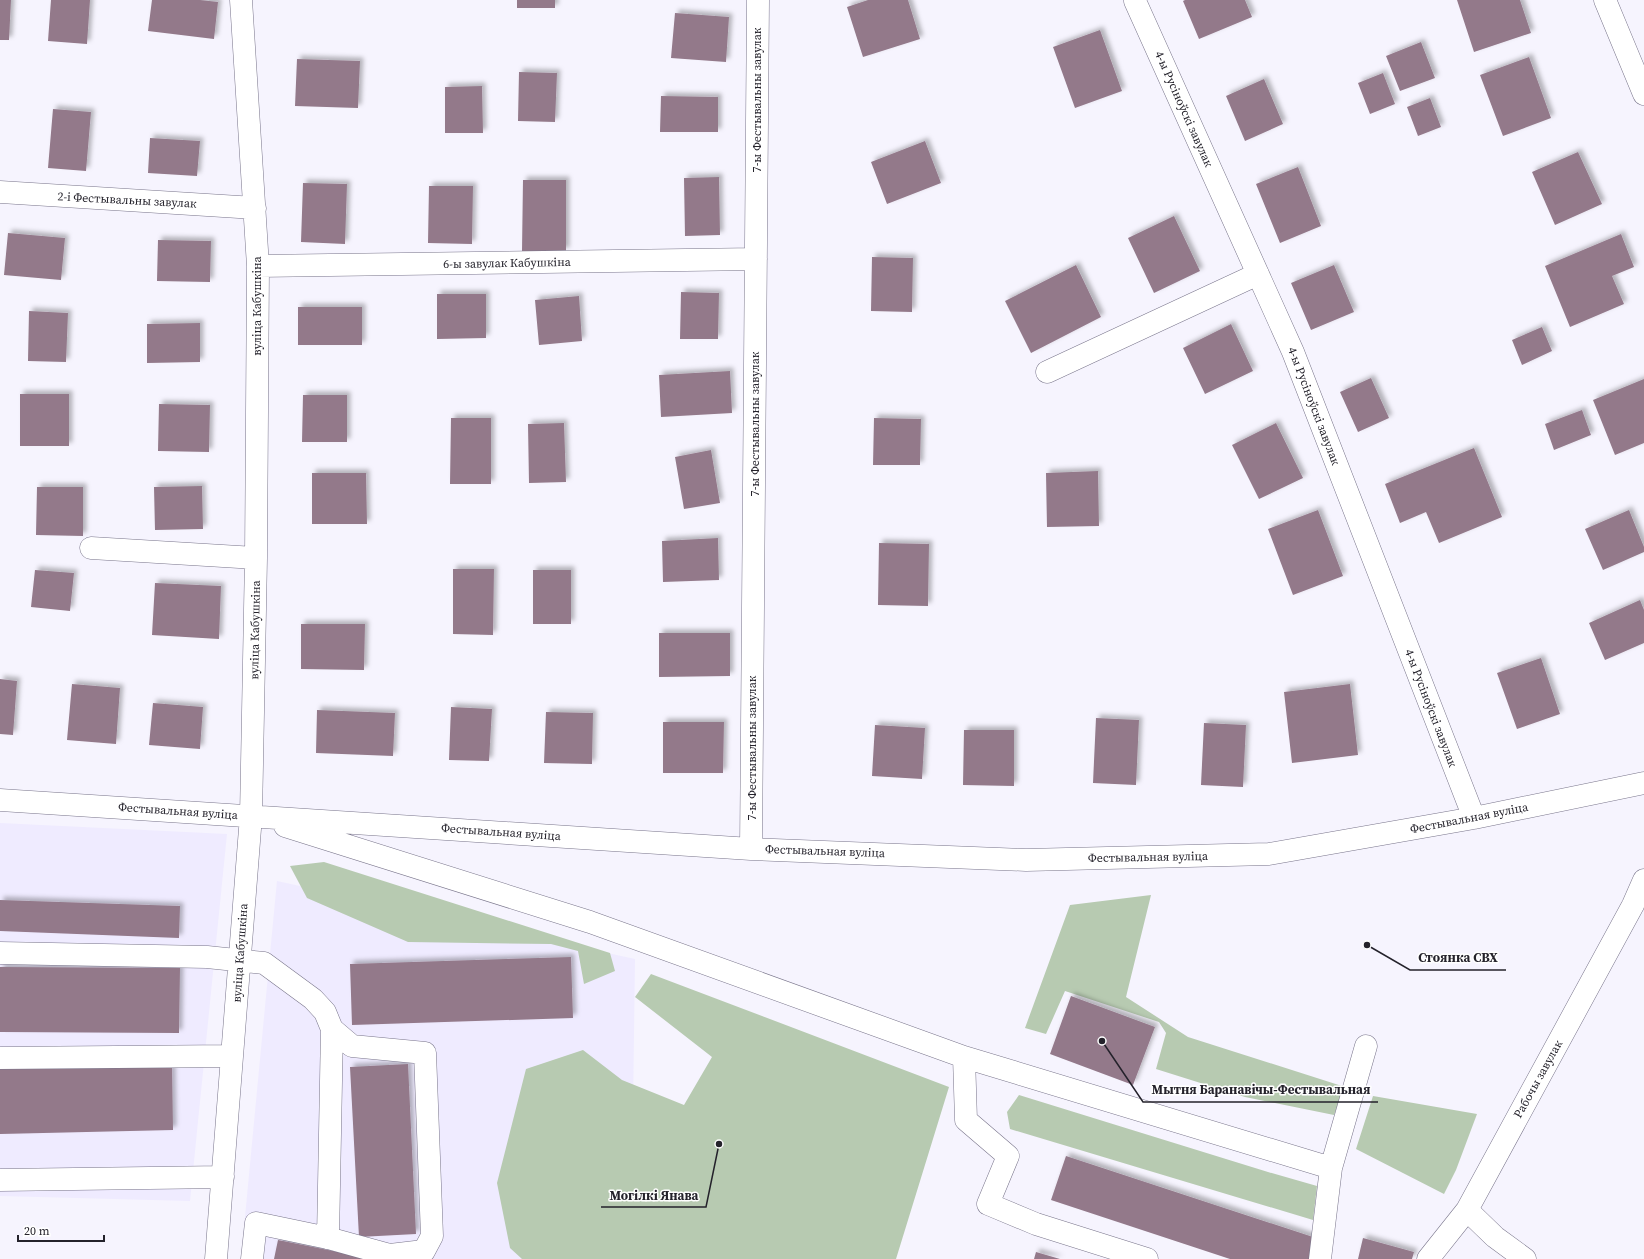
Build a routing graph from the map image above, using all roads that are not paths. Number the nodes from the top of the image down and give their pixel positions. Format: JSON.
{"nodes":[{"id":1,"x":241,"y":0,"type":"edge"},
{"id":2,"x":758,"y":0,"type":"edge"},
{"id":3,"x":1605,"y":0,"type":"edge"},
{"id":4,"x":1135,"y":1,"type":"dead end"},
{"id":5,"x":1644,"y":94,"type":"edge"},
{"id":6,"x":0,"y":192,"type":"edge"},
{"id":7,"x":254,"y":208,"type":"junction"},
{"id":8,"x":756,"y":259,"type":"junction"},
{"id":9,"x":258,"y":266,"type":"junction"},
{"id":10,"x":1258,"y":274,"type":"junction"},
{"id":11,"x":1047,"y":372,"type":"dead end"},
{"id":12,"x":91,"y":548,"type":"dead end"},
{"id":13,"x":256,"y":558,"type":"junction"},
{"id":14,"x":1644,"y":783,"type":"edge"},
{"id":15,"x":0,"y":800,"type":"edge"},
{"id":16,"x":251,"y":816,"type":"junction"},
{"id":17,"x":1474,"y":818,"type":"junction"},
{"id":18,"x":751,"y":848,"type":"junction"},
{"id":19,"x":1644,"y":880,"type":"edge"},
{"id":20,"x":0,"y":953,"type":"edge"},
{"id":21,"x":240,"y":961,"type":"junction"},
{"id":22,"x":332,"y":1029,"type":"junction"},
{"id":23,"x":1366,"y":1046,"type":"dead end"},
{"id":24,"x":232,"y":1056,"type":"junction"},
{"id":25,"x":964,"y":1057,"type":"junction"},
{"id":26,"x":0,"y":1058,"type":"edge"},
{"id":27,"x":1331,"y":1168,"type":"junction"},
{"id":28,"x":223,"y":1177,"type":"junction"},
{"id":29,"x":0,"y":1180,"type":"edge"},
{"id":30,"x":1466,"y":1210,"type":"junction"},
{"id":31,"x":328,"y":1238,"type":"junction"},
{"id":32,"x":216,"y":1259,"type":"edge"},
{"id":33,"x":252,"y":1259,"type":"edge"},
{"id":34,"x":1147,"y":1259,"type":"edge"},
{"id":35,"x":1320,"y":1259,"type":"edge"},
{"id":36,"x":1428,"y":1259,"type":"edge"},
{"id":37,"x":1526,"y":1259,"type":"edge"}],
"edges":[{"from":1,"to":7,"type":"street","name":"вуліца Кабушкіна"},
{"from":2,"to":8,"type":"street","name":"7-ы Фестывальны завулак"},
{"from":3,"to":5,"type":"street"},
{"from":4,"to":10,"type":"street","name":"4-ы Русіноўскі завулак"},
{"from":6,"to":7,"type":"street","name":"2-і Фестывальны завулак"},
{"from":7,"to":9,"type":"street","name":"вуліца Кабушкіна"},
{"from":8,"to":9,"type":"street","name":"6-ы завулак Кабушкіна"},
{"from":8,"to":18,"type":"street","name":"7-ы Фестывальны завулак"},
{"from":9,"to":13,"type":"street","name":"вуліца Кабушкіна"},
{"from":10,"to":11,"type":"street"},
{"from":10,"to":17,"type":"street","name":"4-ы Русіноўскі завулак"},
{"from":12,"to":13,"type":"street"},
{"from":13,"to":16,"type":"street","name":"вуліца Кабушкіна"},
{"from":14,"to":17,"type":"street","name":"Фестывальная вуліца"},
{"from":15,"to":16,"type":"street","name":"Фестывальная вуліца"},
{"from":16,"to":18,"type":"street","name":"Фестывальная вуліца"},
{"from":16,"to":21,"type":"street","name":"вуліца Кабушкіна"},
{"from":16,"to":25,"type":"street"},
{"from":17,"to":18,"type":"street","name":"Фестывальная вуліца"},
{"from":19,"to":30,"type":"street","name":"Рабочы завулак"},
{"from":20,"to":21,"type":"street"},
{"from":21,"to":22,"type":"street"},
{"from":21,"to":24,"type":"street","name":"вуліца Кабушкіна"},
{"from":22,"to":31,"type":"street"},
{"from":22,"to":31,"type":"street"},
{"from":23,"to":27,"type":"street"},
{"from":24,"to":26,"type":"street"},
{"from":24,"to":28,"type":"street","name":"вуліца Кабушкіна"},
{"from":25,"to":27,"type":"street"},
{"from":25,"to":34,"type":"street"},
{"from":27,"to":35,"type":"street"},
{"from":28,"to":29,"type":"street"},
{"from":28,"to":32,"type":"street","name":"вуліца Кабушкіна"},
{"from":30,"to":36,"type":"street","name":"Рабочы завулак"},
{"from":30,"to":37,"type":"street"},
{"from":31,"to":33,"type":"street"}]}
